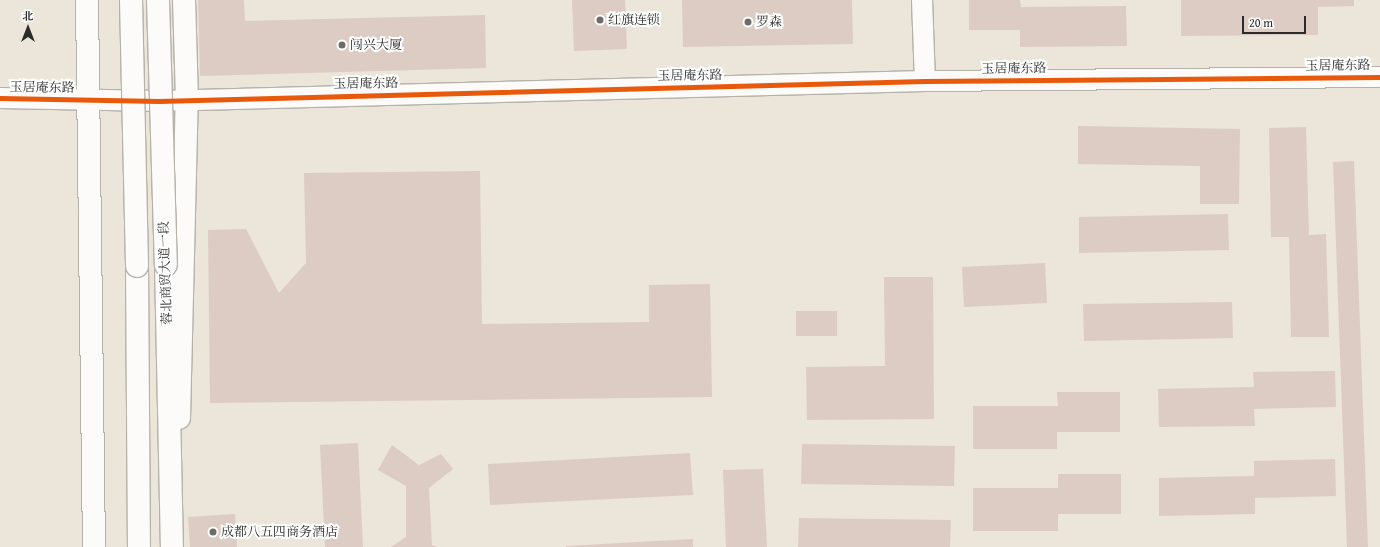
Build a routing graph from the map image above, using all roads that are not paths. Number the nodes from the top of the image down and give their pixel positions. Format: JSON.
{"nodes":[{"id":1,"x":87,"y":0,"type":"edge"},
{"id":2,"x":131,"y":0,"type":"edge"},
{"id":3,"x":158,"y":0,"type":"edge"},
{"id":4,"x":184,"y":0,"type":"edge"},
{"id":5,"x":922,"y":0,"type":"edge"},
{"id":6,"x":1380,"y":77,"type":"edge"},
{"id":7,"x":925,"y":81,"type":"junction"},
{"id":8,"x":0,"y":98,"type":"edge"},
{"id":9,"x":86,"y":100,"type":"junction"},
{"id":10,"x":187,"y":100,"type":"junction"},
{"id":11,"x":160,"y":101,"type":"junction"},
{"id":12,"x":94,"y":547,"type":"edge"},
{"id":13,"x":139,"y":547,"type":"edge"},
{"id":14,"x":172,"y":547,"type":"edge"},
{"id":15,"x":183,"y":547,"type":"edge"}],
"edges":[{"from":1,"to":9,"type":"main road"},
{"from":2,"to":13,"type":"main road","bridge":true},
{"from":3,"to":11,"type":"main road","name":"蓉北商贸大道一段","bridge":true},
{"from":4,"to":10,"type":"main road","name":"蓉北商贸大道一段"},
{"from":5,"to":7,"type":"street"},
{"from":6,"to":7,"type":"street","name":"玉居庵东路"},
{"from":7,"to":10,"type":"street","name":"玉居庵东路"},
{"from":8,"to":9,"type":"street","name":"玉居庵东路"},
{"from":9,"to":11,"type":"street","name":"玉居庵东路"},
{"from":9,"to":12,"type":"main road"},
{"from":10,"to":11,"type":"street","name":"玉居庵东路"},
{"from":10,"to":15,"type":"main road","name":"蓉北商贸大道一段"},
{"from":11,"to":14,"type":"main road","name":"蓉北商贸大道一段","bridge":true}]}
